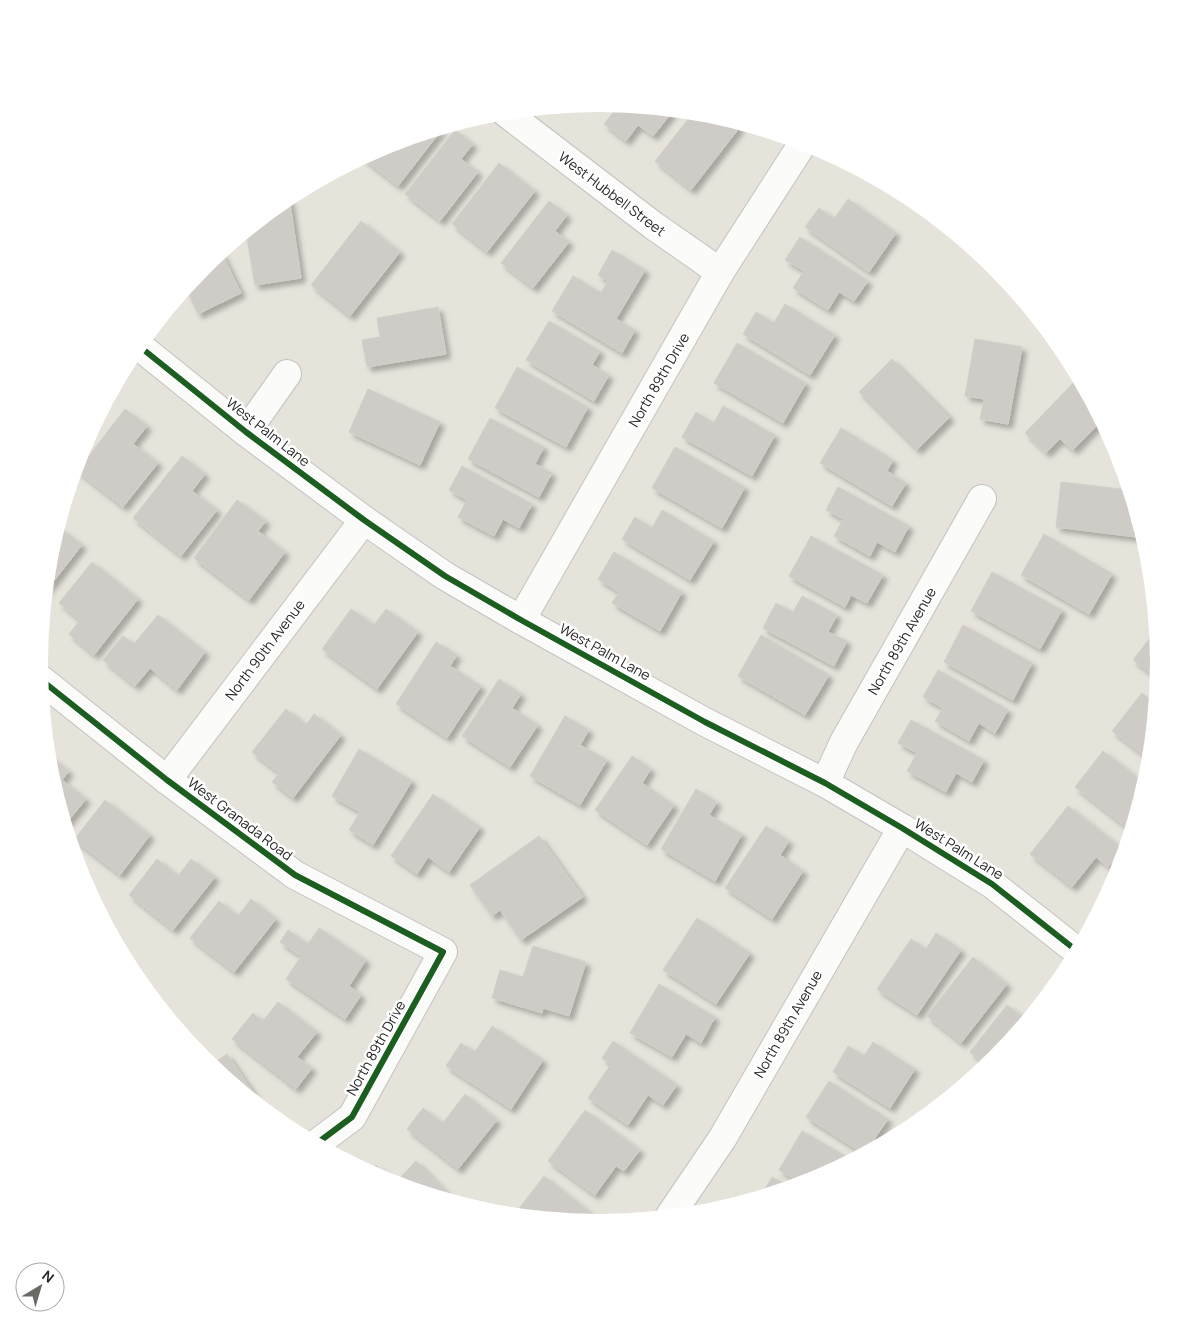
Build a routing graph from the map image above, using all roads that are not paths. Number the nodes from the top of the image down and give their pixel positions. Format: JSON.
{"nodes":[{"id":1,"x":514,"y":119,"type":"edge"},
{"id":2,"x":798,"y":149,"type":"edge"},
{"id":3,"x":720,"y":272,"type":"junction"},
{"id":4,"x":145,"y":351,"type":"edge"},
{"id":5,"x":287,"y":374,"type":"dead end"},
{"id":6,"x":246,"y":432,"type":"junction"},
{"id":7,"x":982,"y":499,"type":"dead end"},
{"id":8,"x":364,"y":520,"type":"junction"},
{"id":9,"x":521,"y":620,"type":"junction"},
{"id":10,"x":49,"y":685,"type":"edge"},
{"id":11,"x":167,"y":780,"type":"junction"},
{"id":12,"x":825,"y":783,"type":"junction"},
{"id":13,"x":902,"y":828,"type":"junction"},
{"id":14,"x":1072,"y":947,"type":"edge"},
{"id":15,"x":442,"y":952,"type":"joint"},
{"id":16,"x":321,"y":1140,"type":"edge"},
{"id":17,"x":674,"y":1209,"type":"edge"}],
"edges":[{"from":1,"to":3,"type":"street","name":"West Hubbell Street"},
{"from":2,"to":3,"type":"street","name":"North 89th Drive"},
{"from":3,"to":9,"type":"street","name":"North 89th Drive"},
{"from":4,"to":6,"type":"street","name":"West Palm Lane"},
{"from":5,"to":6,"type":"street","name":"West Palm Lane"},
{"from":6,"to":8,"type":"street","name":"West Palm Lane"},
{"from":7,"to":12,"type":"street","name":"North 89th Avenue"},
{"from":8,"to":9,"type":"street","name":"West Palm Lane"},
{"from":8,"to":11,"type":"street","name":"North 90th Avenue"},
{"from":9,"to":12,"type":"street","name":"West Palm Lane"},
{"from":10,"to":11,"type":"street","name":"West Granada Road"},
{"from":11,"to":15,"type":"street","name":"West Granada Road"},
{"from":12,"to":13,"type":"street","name":"West Palm Lane"},
{"from":13,"to":14,"type":"street","name":"West Palm Lane"},
{"from":13,"to":17,"type":"street","name":"North 89th Avenue"},
{"from":15,"to":16,"type":"street","name":"North 89th Drive"}]}
